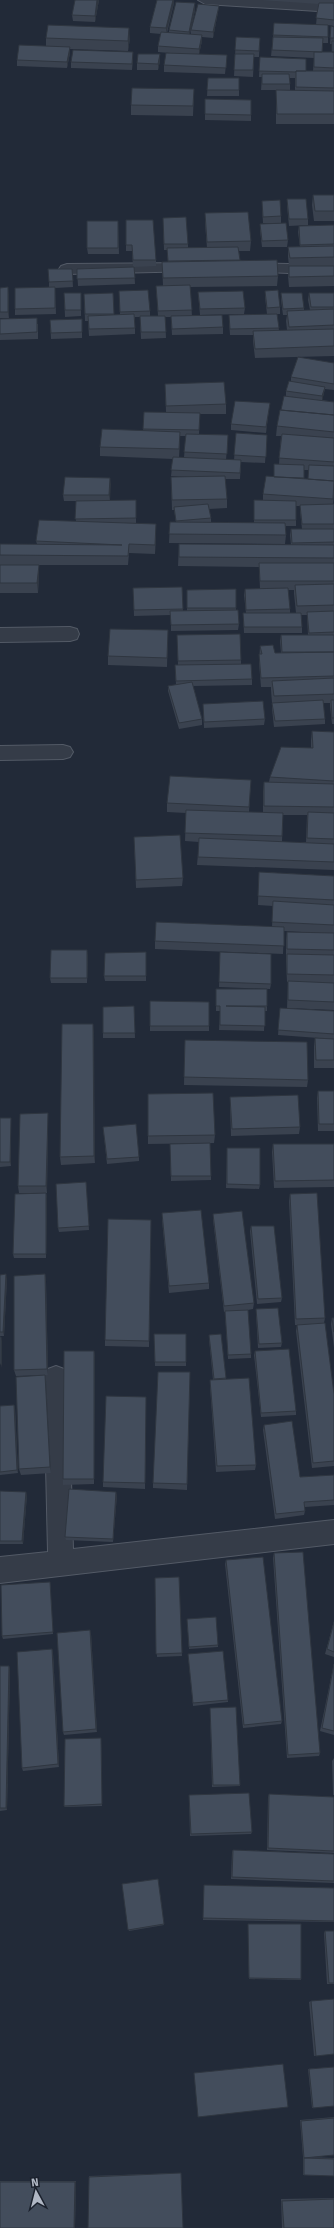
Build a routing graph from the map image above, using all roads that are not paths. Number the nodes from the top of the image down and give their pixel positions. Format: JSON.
{"nodes":[{"id":1,"x":205,"y":0,"type":"edge"},
{"id":2,"x":334,"y":8,"type":"edge"},
{"id":3,"x":207,"y":268,"type":"edge"},
{"id":4,"x":230,"y":268,"type":"edge"},
{"id":5,"x":67,"y":269,"type":"edge"},
{"id":6,"x":334,"y":270,"type":"edge"},
{"id":7,"x":70,"y":634,"type":"dead end"},
{"id":8,"x":0,"y":635,"type":"edge"},
{"id":9,"x":63,"y":752,"type":"dead end"},
{"id":10,"x":0,"y":753,"type":"edge"},
{"id":11,"x":56,"y":1377,"type":"dead end"},
{"id":12,"x":334,"y":1532,"type":"edge"},
{"id":13,"x":61,"y":1563,"type":"junction"},
{"id":14,"x":0,"y":1570,"type":"edge"}],
"edges":[{"from":1,"to":2,"type":"street"},
{"from":3,"to":5,"type":"street"},
{"from":4,"to":6,"type":"street"},
{"from":7,"to":8,"type":"street"},
{"from":9,"to":10,"type":"street"},
{"from":11,"to":13,"type":"street"},
{"from":12,"to":13,"type":"street"},
{"from":13,"to":14,"type":"street"}]}
